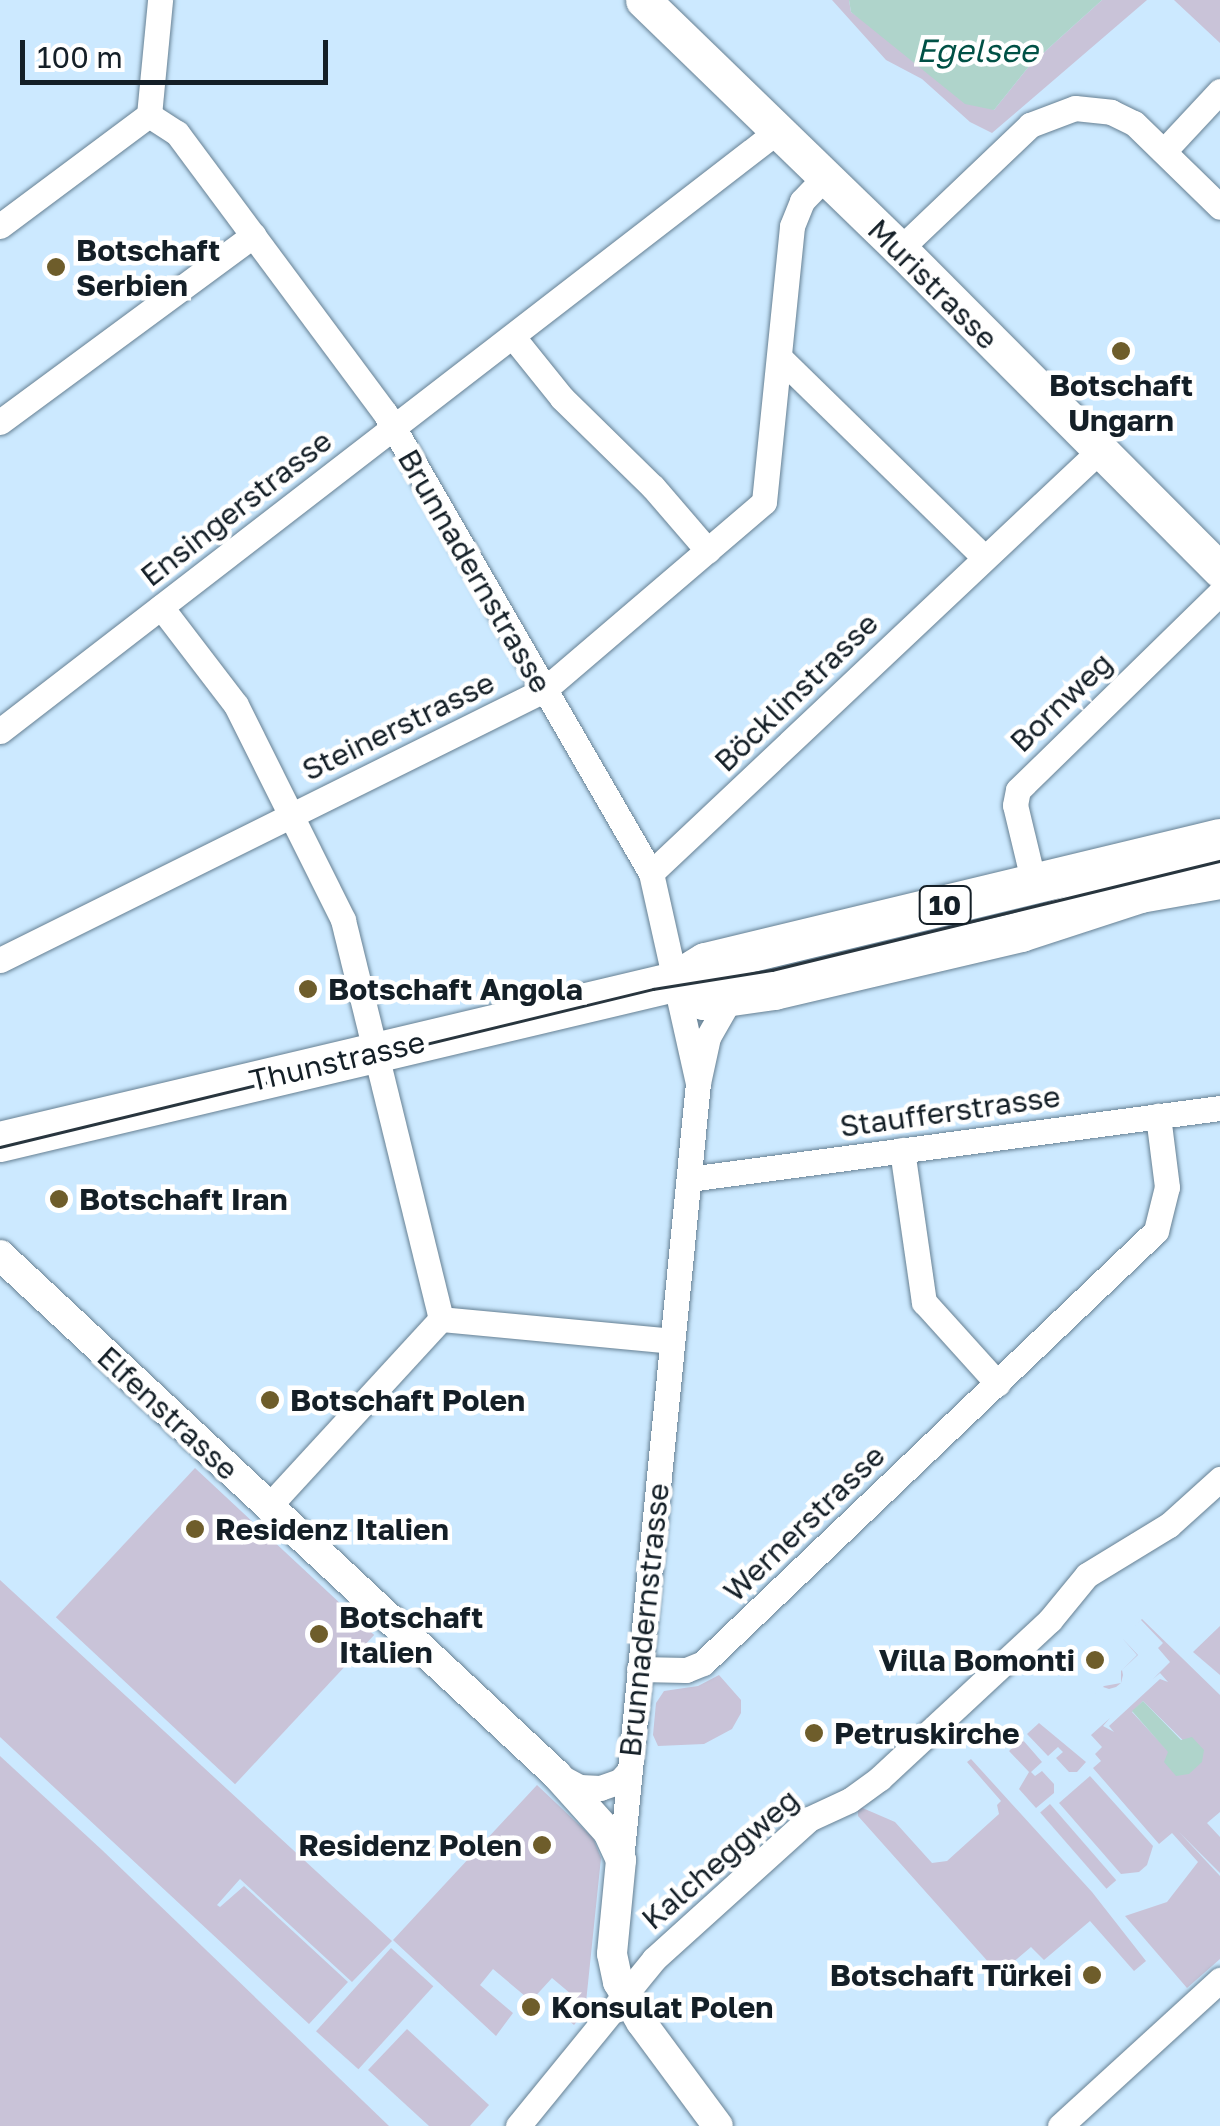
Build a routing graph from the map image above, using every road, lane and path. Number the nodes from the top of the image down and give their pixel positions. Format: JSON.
{"nodes":[{"id":1,"x":160,"y":0,"type":"edge"},
{"id":2,"x":644,"y":0,"type":"edge"},
{"id":3,"x":1220,"y":91,"type":"edge"},
{"id":4,"x":149,"y":115,"type":"junction"},
{"id":5,"x":776,"y":132,"type":"junction"},
{"id":6,"x":1164,"y":151,"type":"junction"},
{"id":7,"x":824,"y":178,"type":"junction"},
{"id":8,"x":1220,"y":207,"type":"edge"},
{"id":9,"x":0,"y":226,"type":"edge"},
{"id":10,"x":254,"y":234,"type":"junction"},
{"id":11,"x":900,"y":248,"type":"junction"},
{"id":12,"x":513,"y":337,"type":"junction"},
{"id":13,"x":781,"y":359,"type":"junction"},
{"id":14,"x":0,"y":422,"type":"edge"},
{"id":15,"x":394,"y":427,"type":"junction"},
{"id":16,"x":1099,"y":450,"type":"junction"},
{"id":17,"x":708,"y":551,"type":"junction"},
{"id":18,"x":984,"y":557,"type":"junction"},
{"id":19,"x":1220,"y":570,"type":"edge"},
{"id":20,"x":1220,"y":594,"type":"edge"},
{"id":21,"x":161,"y":608,"type":"junction"},
{"id":22,"x":544,"y":690,"type":"junction"},
{"id":23,"x":0,"y":731,"type":"edge"},
{"id":24,"x":290,"y":815,"type":"junction"},
{"id":25,"x":1220,"y":839,"type":"edge"},
{"id":26,"x":650,"y":873,"type":"junction"},
{"id":27,"x":1220,"y":879,"type":"edge"},
{"id":28,"x":1034,"y":884,"type":"junction"},
{"id":29,"x":0,"y":960,"type":"edge"},
{"id":30,"x":675,"y":982,"type":"junction"},
{"id":31,"x":731,"y":997,"type":"junction"},
{"id":32,"x":375,"y":1052,"type":"junction"},
{"id":33,"x":698,"y":1082,"type":"junction"},
{"id":34,"x":1220,"y":1108,"type":"edge"},
{"id":35,"x":1158,"y":1116,"type":"junction"},
{"id":36,"x":0,"y":1142,"type":"edge"},
{"id":37,"x":902,"y":1150,"type":"junction"},
{"id":38,"x":689,"y":1179,"type":"junction"},
{"id":39,"x":0,"y":1255,"type":"edge"},
{"id":40,"x":441,"y":1318,"type":"junction"},
{"id":41,"x":672,"y":1341,"type":"junction"},
{"id":42,"x":998,"y":1384,"type":"junction"},
{"id":43,"x":1220,"y":1479,"type":"edge"},
{"id":44,"x":268,"y":1507,"type":"junction"},
{"id":45,"x":639,"y":1669,"type":"junction"},
{"id":46,"x":628,"y":1772,"type":"junction"},
{"id":47,"x":556,"y":1774,"type":"junction"},
{"id":48,"x":621,"y":1860,"type":"junction"},
{"id":49,"x":1220,"y":1980,"type":"edge"},
{"id":50,"x":624,"y":1993,"type":"junction"},
{"id":51,"x":518,"y":2126,"type":"edge"},
{"id":52,"x":718,"y":2126,"type":"edge"},
{"id":53,"x":1060,"y":2126,"type":"edge"}],
"edges":[{"from":1,"to":4,"type":"street"},
{"from":2,"to":5,"type":"main road","name":"Muristrasse"},
{"from":3,"to":6,"type":"street"},
{"from":4,"to":9,"type":"street"},
{"from":4,"to":10,"type":"street","name":"Brunnadernstrasse"},
{"from":5,"to":7,"type":"main road","name":"Muristrasse"},
{"from":5,"to":12,"type":"street","name":"Ensingerstrasse"},
{"from":6,"to":8,"type":"street"},
{"from":6,"to":11,"type":"street"},
{"from":7,"to":11,"type":"main road","name":"Muristrasse"},
{"from":7,"to":13,"type":"street","name":"Steinerstrasse"},
{"from":10,"to":14,"type":"street"},
{"from":10,"to":15,"type":"street","name":"Brunnadernstrasse"},
{"from":11,"to":16,"type":"main road","name":"Muristrasse"},
{"from":12,"to":15,"type":"street","name":"Ensingerstrasse"},
{"from":12,"to":17,"type":"street"},
{"from":13,"to":17,"type":"street","name":"Steinerstrasse"},
{"from":13,"to":18,"type":"street"},
{"from":15,"to":21,"type":"street","name":"Ensingerstrasse"},
{"from":15,"to":22,"type":"street","name":"Brunnadernstrasse"},
{"from":16,"to":18,"type":"street","name":"Böcklinstrasse"},
{"from":16,"to":19,"type":"main road","name":"Muristrasse"},
{"from":17,"to":22,"type":"street","name":"Steinerstrasse"},
{"from":18,"to":26,"type":"street","name":"Böcklinstrasse"},
{"from":20,"to":28,"type":"street","name":"Bornweg"},
{"from":21,"to":23,"type":"street","name":"Ensingerstrasse"},
{"from":21,"to":24,"type":"street"},
{"from":22,"to":24,"type":"street","name":"Steinerstrasse"},
{"from":22,"to":26,"type":"street","name":"Brunnadernstrasse"},
{"from":24,"to":29,"type":"street","name":"Steinerstrasse"},
{"from":24,"to":32,"type":"street"},
{"from":25,"to":28,"type":"main road","name":"Thunstrasse","number":"10"},
{"from":26,"to":30,"type":"street","name":"Brunnadernstrasse"},
{"from":27,"to":31,"type":"main road","number":"10"},
{"from":28,"to":30,"type":"main road","name":"Thunstrasse","number":"10"},
{"from":30,"to":31,"type":"main road","number":"10"},
{"from":30,"to":32,"type":"main road","name":"Thunstrasse","number":"10"},
{"from":30,"to":33,"type":"street","name":"Brunnadernstrasse"},
{"from":31,"to":33,"type":"street","name":"Brunnadernstrasse"},
{"from":32,"to":36,"type":"main road","name":"Thunstrasse","number":"10"},
{"from":32,"to":40,"type":"street"},
{"from":33,"to":38,"type":"street","name":"Brunnadernstrasse"},
{"from":34,"to":35,"type":"street","name":"Staufferstrasse"},
{"from":35,"to":37,"type":"street","name":"Staufferstrasse"},
{"from":35,"to":42,"type":"street","name":"Wernerstrasse"},
{"from":37,"to":38,"type":"street","name":"Staufferstrasse"},
{"from":37,"to":42,"type":"street"},
{"from":38,"to":41,"type":"street","name":"Brunnadernstrasse"},
{"from":39,"to":44,"type":"street","name":"Elfenstrasse"},
{"from":40,"to":41,"type":"street"},
{"from":40,"to":44,"type":"street"},
{"from":41,"to":45,"type":"street","name":"Brunnadernstrasse"},
{"from":42,"to":45,"type":"street","name":"Wernerstrasse"},
{"from":43,"to":50,"type":"street","name":"Kalcheggweg"},
{"from":44,"to":47,"type":"street","name":"Elfenstrasse"},
{"from":45,"to":46,"type":"street","name":"Brunnadernstrasse"},
{"from":46,"to":47,"type":"street","name":"Elfenstrasse"},
{"from":46,"to":48,"type":"street","name":"Brunnadernstrasse"},
{"from":47,"to":48,"type":"street","name":"Elfenstrasse"},
{"from":48,"to":50,"type":"street","name":"Brunnadernstrasse"},
{"from":49,"to":53,"type":"street"},
{"from":50,"to":51,"type":"street","name":"Kalcheggweg"},
{"from":50,"to":52,"type":"street","name":"Brunnadernstrasse"}]}
